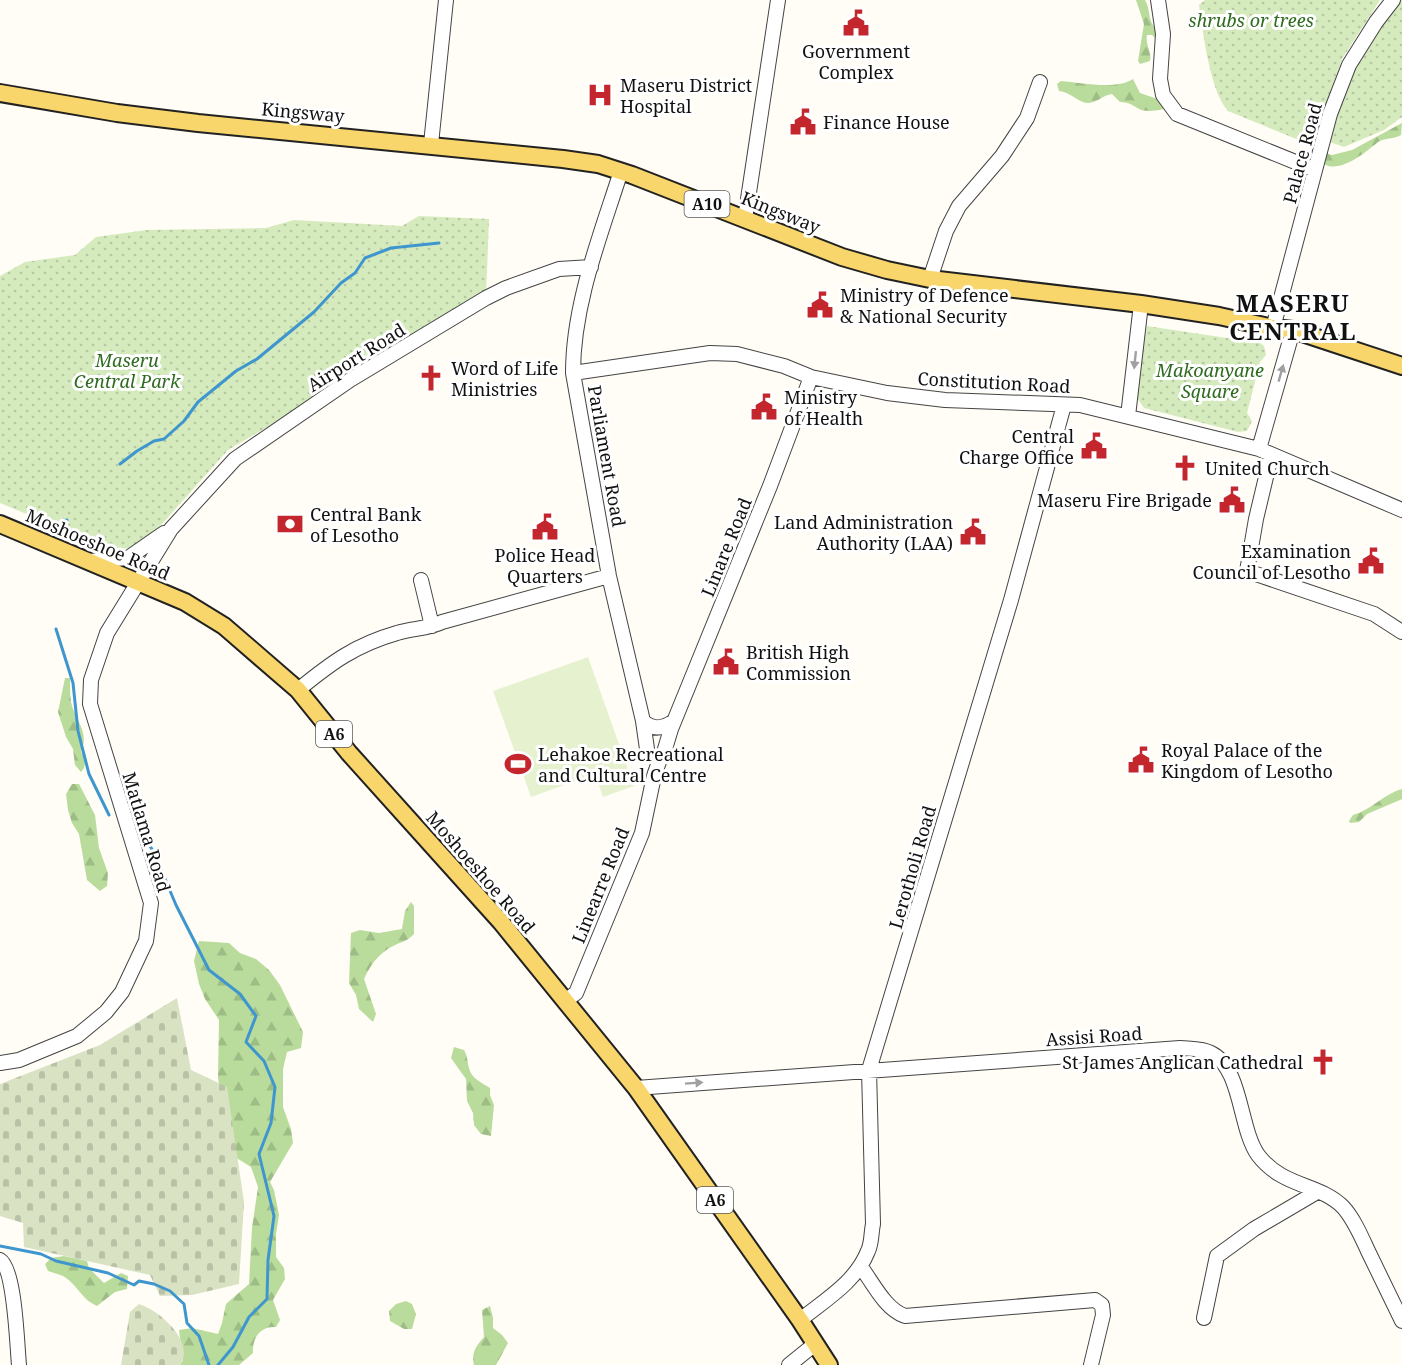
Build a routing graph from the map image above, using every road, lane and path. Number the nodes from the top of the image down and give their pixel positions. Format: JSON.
{"nodes":[{"id":1,"x":446,"y":0,"type":"edge"},
{"id":2,"x":778,"y":0,"type":"edge"},
{"id":3,"x":1158,"y":0,"type":"edge"},
{"id":4,"x":1393,"y":0,"type":"edge"},
{"id":5,"x":1040,"y":82,"type":"dead end"},
{"id":6,"x":0,"y":94,"type":"edge"},
{"id":7,"x":431,"y":144,"type":"junction"},
{"id":8,"x":1316,"y":170,"type":"junction"},
{"id":9,"x":621,"y":171,"type":"junction"},
{"id":10,"x":745,"y":219,"type":"junction"},
{"id":11,"x":591,"y":267,"type":"junction"},
{"id":12,"x":930,"y":279,"type":"junction"},
{"id":13,"x":1141,"y":304,"type":"junction"},
{"id":14,"x":1273,"y":328,"type":"junction"},
{"id":15,"x":1293,"y":330,"type":"junction"},
{"id":16,"x":1402,"y":366,"type":"edge"},
{"id":17,"x":573,"y":373,"type":"junction"},
{"id":18,"x":811,"y":377,"type":"junction"},
{"id":19,"x":1064,"y":405,"type":"junction"},
{"id":20,"x":1128,"y":416,"type":"junction"},
{"id":21,"x":1265,"y":453,"type":"junction"},
{"id":22,"x":1402,"y":510,"type":"edge"},
{"id":23,"x":0,"y":524,"type":"edge"},
{"id":24,"x":171,"y":529,"type":"junction"},
{"id":25,"x":0,"y":537,"type":"edge"},
{"id":26,"x":31,"y":537,"type":"junction"},
{"id":27,"x":88,"y":561,"type":"junction"},
{"id":28,"x":609,"y":576,"type":"junction"},
{"id":29,"x":421,"y":580,"type":"dead end"},
{"id":30,"x":137,"y":582,"type":"junction"},
{"id":31,"x":432,"y":626,"type":"junction"},
{"id":32,"x":1402,"y":632,"type":"edge"},
{"id":33,"x":298,"y":690,"type":"junction"},
{"id":34,"x":645,"y":723,"type":"junction"},
{"id":35,"x":673,"y":725,"type":"junction"},
{"id":36,"x":656,"y":750,"type":"junction"},
{"id":37,"x":565,"y":1001,"type":"junction"},
{"id":38,"x":0,"y":1063,"type":"edge"},
{"id":39,"x":869,"y":1070,"type":"junction"},
{"id":40,"x":636,"y":1088,"type":"junction"},
{"id":41,"x":1317,"y":1192,"type":"junction"},
{"id":42,"x":0,"y":1260,"type":"edge"},
{"id":43,"x":861,"y":1267,"type":"junction"},
{"id":44,"x":1204,"y":1318,"type":"dead end"},
{"id":45,"x":800,"y":1320,"type":"junction"},
{"id":46,"x":1402,"y":1321,"type":"edge"},
{"id":47,"x":815,"y":1344,"type":"junction"},
{"id":48,"x":19,"y":1365,"type":"edge"},
{"id":49,"x":789,"y":1365,"type":"edge"},
{"id":50,"x":829,"y":1365,"type":"edge"},
{"id":51,"x":1091,"y":1365,"type":"edge"}],
"edges":[{"from":1,"to":7,"type":"street"},
{"from":2,"to":10,"type":"street"},
{"from":3,"to":8,"type":"street"},
{"from":4,"to":8,"type":"street","name":"Palace Road"},
{"from":5,"to":12,"type":"street"},
{"from":6,"to":7,"type":"main road","name":"Kingsway","number":"A10"},
{"from":7,"to":9,"type":"main road","name":"Kingsway","number":"A10"},
{"from":8,"to":14,"type":"street","name":"Palace Road"},
{"from":9,"to":10,"type":"main road","name":"Kingsway","number":"A10"},
{"from":9,"to":11,"type":"street","name":"Parliament Road"},
{"from":10,"to":12,"type":"main road","name":"Kingsway","number":"A10"},
{"from":11,"to":17,"type":"street","name":"Parliament Road"},
{"from":11,"to":24,"type":"street","name":"Airport Road"},
{"from":12,"to":13,"type":"main road","name":"Kingsway","number":"A10"},
{"from":13,"to":14,"type":"main road","name":"Kingsway","number":"A10"},
{"from":13,"to":20,"type":"street","one_way":true},
{"from":14,"to":15,"type":"main road","name":"Kingsway","number":"A10"},
{"from":15,"to":16,"type":"main road","name":"Kingsway","number":"A10"},
{"from":21,"to":15,"type":"street","one_way":true},
{"from":17,"to":18,"type":"street","name":"Constitution Road"},
{"from":17,"to":28,"type":"street","name":"Parliament Road"},
{"from":18,"to":19,"type":"street","name":"Constitution Road"},
{"from":18,"to":35,"type":"street","name":"Linare Road"},
{"from":19,"to":20,"type":"street","name":"Constitution Road"},
{"from":19,"to":39,"type":"street","name":"Lerotholi Road"},
{"from":20,"to":21,"type":"street","name":"Constitution Road"},
{"from":21,"to":22,"type":"street","name":"Constitution Road"},
{"from":21,"to":32,"type":"street"},
{"from":23,"to":26,"type":"main road","name":"Moshoeshoe Road","number":"A6"},
{"from":24,"to":27,"type":"street"},
{"from":24,"to":30,"type":"street","name":"Matlama Road"},
{"from":25,"to":26,"type":"main road"},
{"from":26,"to":27,"type":"main road","name":"Moshoeshoe Road","number":"A6"},
{"from":27,"to":30,"type":"main road","name":"Moshoeshoe Road","number":"A6"},
{"from":28,"to":31,"type":"street"},
{"from":28,"to":34,"type":"street","name":"Parliament Road"},
{"from":29,"to":31,"type":"street"},
{"from":30,"to":33,"type":"main road","name":"Moshoeshoe Road","number":"A6"},
{"from":30,"to":38,"type":"street","name":"Matlama Road"},
{"from":31,"to":33,"type":"street"},
{"from":33,"to":37,"type":"main road","name":"Moshoeshoe Road","number":"A6"},
{"from":34,"to":35,"type":"street"},
{"from":34,"to":36,"type":"street","name":"Parliament Road"},
{"from":35,"to":36,"type":"street","name":"Linare Road"},
{"from":36,"to":37,"type":"street","name":"Linearre Road"},
{"from":37,"to":40,"type":"main road","name":"Moshoeshoe Road","number":"A6"},
{"from":40,"to":39,"type":"street","name":"Assisi Road","one_way":true},
{"from":39,"to":41,"type":"street","name":"Assisi Road"},
{"from":39,"to":43,"type":"street","name":"Lerotholi Road"},
{"from":40,"to":45,"type":"main road","name":"Moshoeshoe Road","number":"A6"},
{"from":41,"to":44,"type":"street"},
{"from":41,"to":46,"type":"street","name":"Assisi Road"},
{"from":42,"to":48,"type":"street"},
{"from":43,"to":45,"type":"street","name":"Lerotholi Road"},
{"from":43,"to":51,"type":"street"},
{"from":45,"to":47,"type":"main road","name":"Moshoeshoe Road","number":"A6"},
{"from":47,"to":49,"type":"street"},
{"from":47,"to":50,"type":"main road","name":"Moshoeshoe Road","number":"A6"}]}
